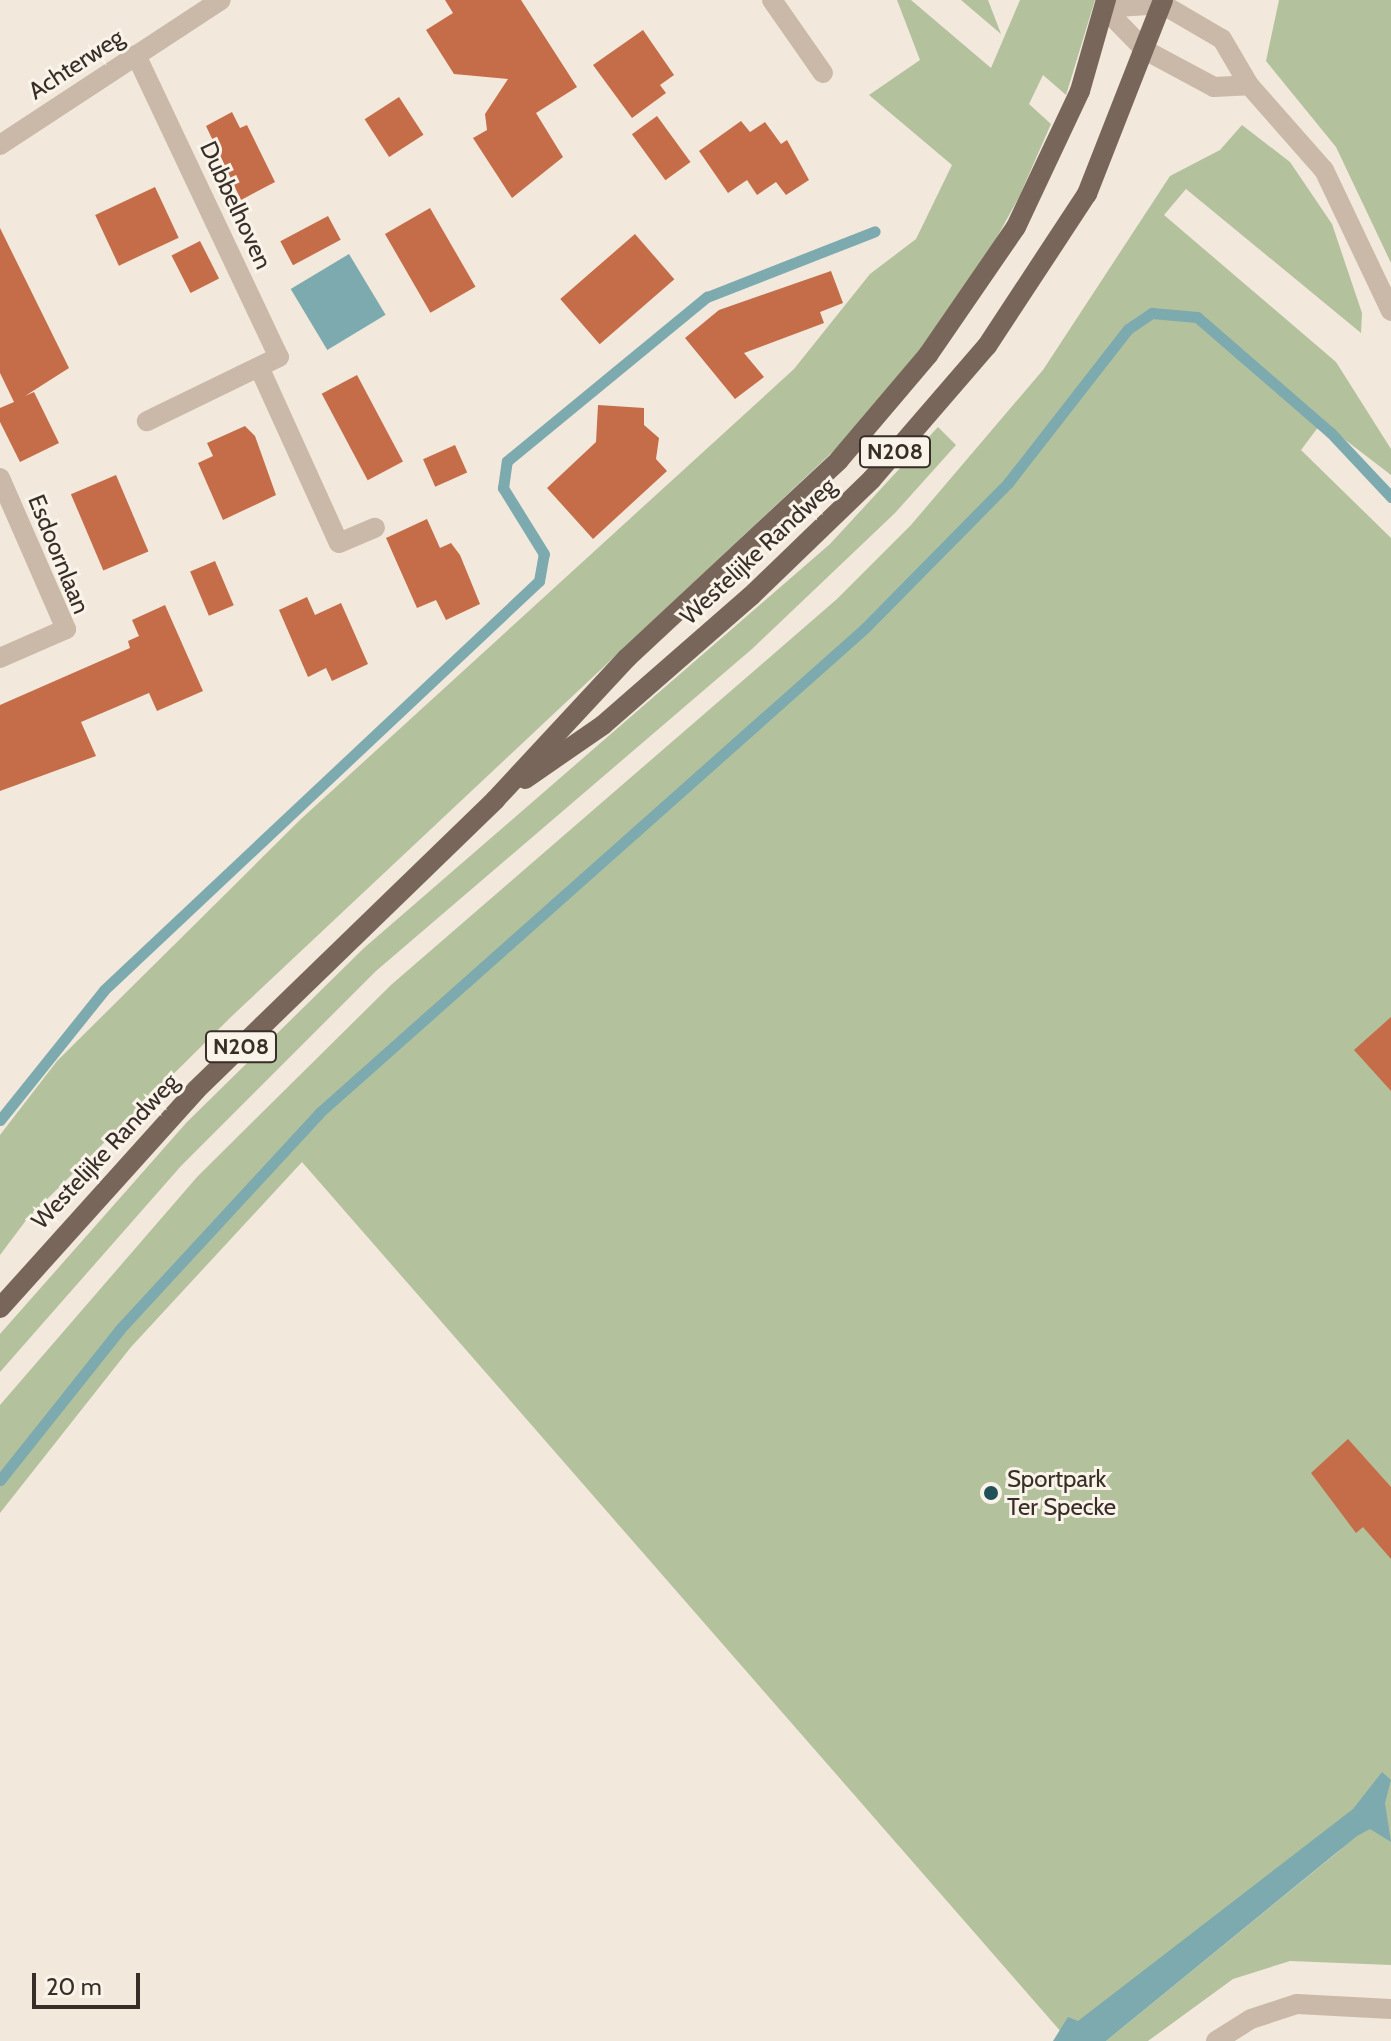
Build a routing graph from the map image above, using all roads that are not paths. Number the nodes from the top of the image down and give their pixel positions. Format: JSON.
{"nodes":[{"id":1,"x":221,"y":0,"type":"edge"},
{"id":2,"x":772,"y":0,"type":"edge"},
{"id":3,"x":1162,"y":2,"type":"edge"},
{"id":4,"x":1105,"y":4,"type":"edge"},
{"id":5,"x":1145,"y":50,"type":"junction"},
{"id":6,"x":136,"y":55,"type":"junction"},
{"id":7,"x":823,"y":73,"type":"dead end"},
{"id":8,"x":1249,"y":85,"type":"junction"},
{"id":9,"x":0,"y":145,"type":"edge"},
{"id":10,"x":1391,"y":311,"type":"edge"},
{"id":11,"x":259,"y":367,"type":"junction"},
{"id":12,"x":147,"y":421,"type":"dead end"},
{"id":13,"x":0,"y":478,"type":"edge"},
{"id":14,"x":375,"y":528,"type":"dead end"},
{"id":15,"x":0,"y":658,"type":"edge"},
{"id":16,"x":495,"y":800,"type":"junction"},
{"id":17,"x":0,"y":1308,"type":"edge"},
{"id":18,"x":1391,"y":2009,"type":"edge"},
{"id":19,"x":1216,"y":2041,"type":"edge"}],
"edges":[{"from":1,"to":6,"type":"street","name":"Achterweg"},
{"from":2,"to":7,"type":"street"},
{"from":3,"to":4,"type":"street"},
{"from":3,"to":5,"type":"main road","name":"Westelijke Randweg","number":"N208"},
{"from":3,"to":8,"type":"street"},
{"from":4,"to":5,"type":"street"},
{"from":4,"to":16,"type":"main road","name":"Westelijke Randweg","number":"N208"},
{"from":5,"to":8,"type":"street"},
{"from":5,"to":16,"type":"main road","name":"Westelijke Randweg","number":"N208"},
{"from":6,"to":9,"type":"street","name":"Achterweg"},
{"from":6,"to":11,"type":"street","name":"Dubbelhoven"},
{"from":8,"to":10,"type":"street"},
{"from":11,"to":12,"type":"street"},
{"from":11,"to":14,"type":"street"},
{"from":13,"to":15,"type":"street","name":"Esdoornlaan"},
{"from":16,"to":17,"type":"main road","name":"Westelijke Randweg","number":"N208"},
{"from":18,"to":19,"type":"street"}]}
